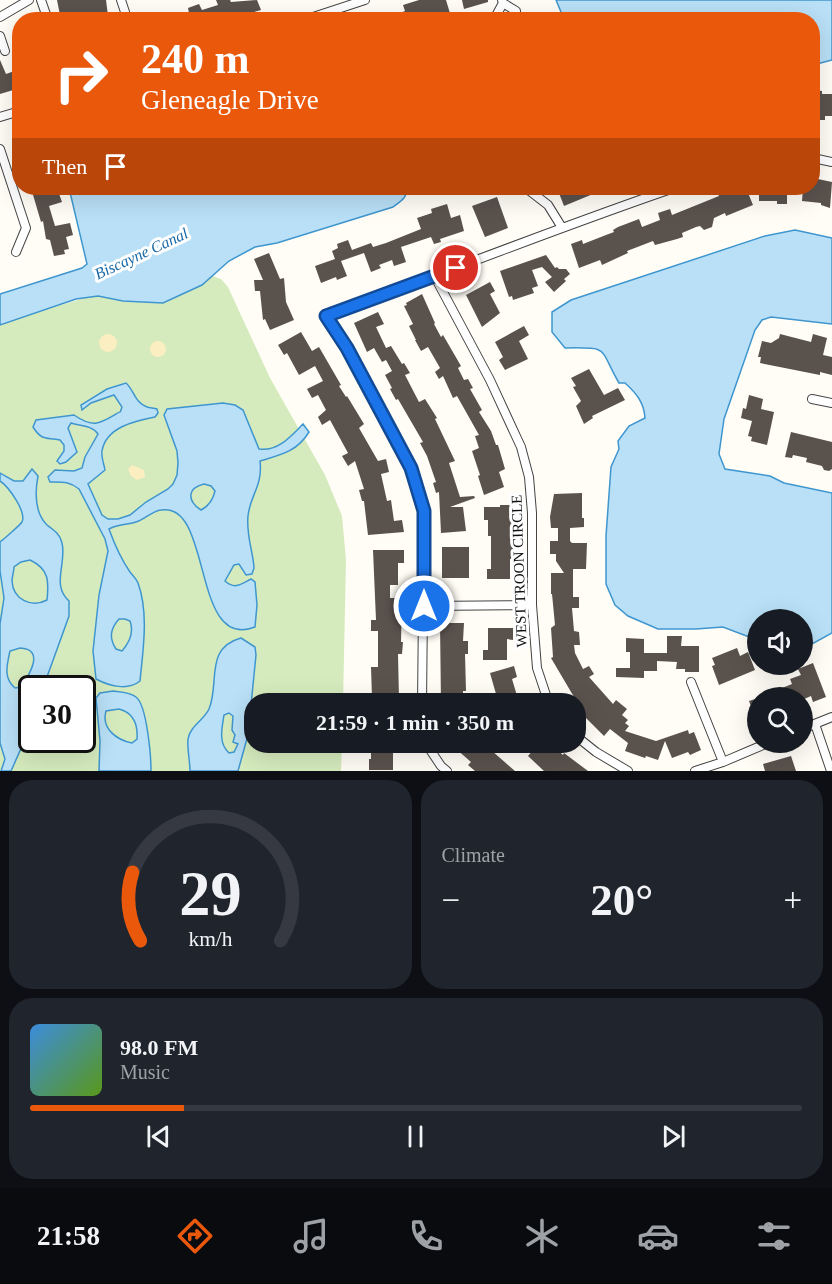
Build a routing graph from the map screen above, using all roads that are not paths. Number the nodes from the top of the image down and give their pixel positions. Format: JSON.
{"nodes":[{"id":1,"x":29,"y":0,"type":"edge"},
{"id":2,"x":121,"y":0,"type":"edge"},
{"id":3,"x":365,"y":0,"type":"edge"},
{"id":4,"x":503,"y":2,"type":"edge"},
{"id":5,"x":124,"y":12,"type":"dead end"},
{"id":6,"x":328,"y":12,"type":"edge"},
{"id":7,"x":516,"y":12,"type":"edge"},
{"id":8,"x":0,"y":17,"type":"edge"},
{"id":9,"x":0,"y":36,"type":"edge"},
{"id":10,"x":5,"y":51,"type":"dead end"},
{"id":11,"x":0,"y":149,"type":"edge"},
{"id":12,"x":12,"y":185,"type":"edge"},
{"id":13,"x":15,"y":195,"type":"edge"},
{"id":14,"x":535,"y":195,"type":"edge"},
{"id":15,"x":653,"y":195,"type":"edge"},
{"id":16,"x":561,"y":226,"type":"junction"},
{"id":17,"x":16,"y":252,"type":"dead end"},
{"id":18,"x":435,"y":277,"type":"junction"},
{"id":19,"x":812,"y":399,"type":"dead end"},
{"id":20,"x":832,"y":403,"type":"edge"},
{"id":21,"x":532,"y":605,"type":"junction"},
{"id":22,"x":424,"y":606,"type":"junction"},
{"id":23,"x":691,"y":682,"type":"dead end"},
{"id":24,"x":422,"y":693,"type":"edge"},
{"id":25,"x":545,"y":693,"type":"edge"},
{"id":26,"x":832,"y":717,"type":"edge"},
{"id":27,"x":814,"y":724,"type":"joint"},
{"id":28,"x":586,"y":744,"type":"edge"},
{"id":29,"x":747,"y":752,"type":"edge"},
{"id":30,"x":432,"y":753,"type":"edge"},
{"id":31,"x":723,"y":762,"type":"junction"},
{"id":32,"x":442,"y":769,"type":"edge"},
{"id":33,"x":628,"y":771,"type":"edge"},
{"id":34,"x":695,"y":771,"type":"edge"},
{"id":35,"x":831,"y":771,"type":"edge"}],
"edges":[{"from":1,"to":8,"type":"street"},
{"from":2,"to":5,"type":"street"},
{"from":3,"to":6,"type":"street"},
{"from":4,"to":7,"type":"street"},
{"from":9,"to":10,"type":"street"},
{"from":11,"to":12,"type":"street"},
{"from":13,"to":17,"type":"street"},
{"from":14,"to":16,"type":"street"},
{"from":15,"to":16,"type":"street"},
{"from":16,"to":18,"type":"street"},
{"from":18,"to":21,"type":"street","name":"WEST TROON CIRCLE"},
{"from":18,"to":22,"type":"street"},
{"from":19,"to":20,"type":"street"},
{"from":21,"to":22,"type":"street"},
{"from":21,"to":25,"type":"street","name":"WEST TROON CIRCLE"},
{"from":22,"to":24,"type":"street"},
{"from":23,"to":31,"type":"street"},
{"from":26,"to":27,"type":"street"},
{"from":27,"to":35,"type":"street"},
{"from":28,"to":33,"type":"street"},
{"from":29,"to":31,"type":"street"},
{"from":30,"to":32,"type":"street"},
{"from":31,"to":34,"type":"street"}]}
